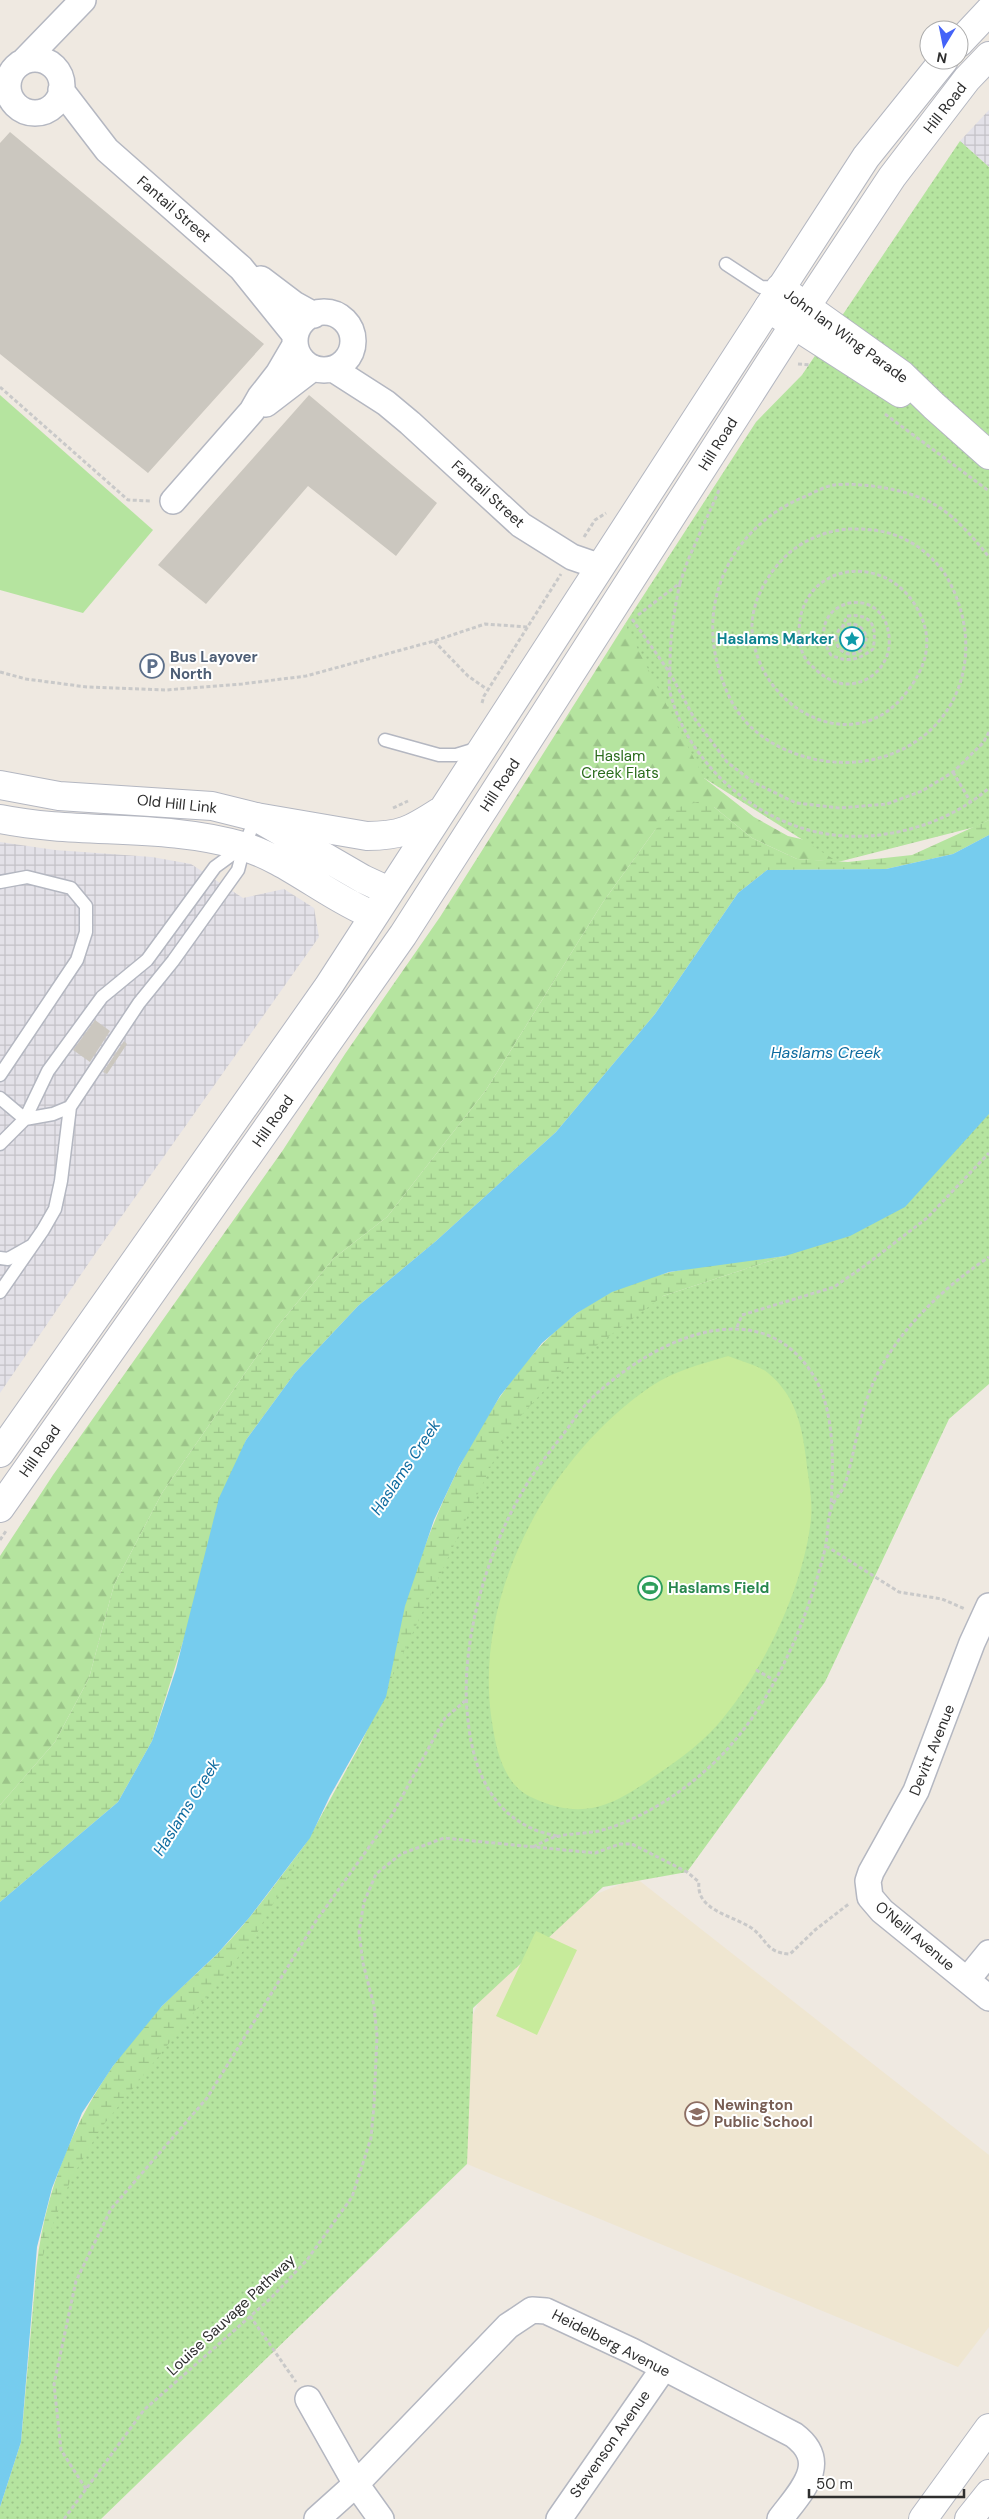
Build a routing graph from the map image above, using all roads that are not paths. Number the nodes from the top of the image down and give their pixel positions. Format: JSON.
{"nodes":[{"id":1,"x":83,"y":0,"type":"edge"},
{"id":2,"x":989,"y":11,"type":"edge"},
{"id":3,"x":969,"y":32,"type":"edge"},
{"id":4,"x":989,"y":56,"type":"edge"},
{"id":5,"x":936,"y":70,"type":"edge"},
{"id":6,"x":11,"y":74,"type":"edge"},
{"id":7,"x":60,"y":82,"type":"junction"},
{"id":8,"x":21,"y":113,"type":"edge"},
{"id":9,"x":107,"y":150,"type":"junction"},
{"id":10,"x":726,"y":264,"type":"dead end"},
{"id":11,"x":241,"y":268,"type":"junction"},
{"id":12,"x":770,"y":294,"type":"junction"},
{"id":13,"x":314,"y":314,"type":"junction"},
{"id":14,"x":800,"y":315,"type":"junction"},
{"id":15,"x":295,"y":340,"type":"junction"},
{"id":16,"x":352,"y":349,"type":"junction"},
{"id":17,"x":323,"y":368,"type":"junction"},
{"id":18,"x":386,"y":403,"type":"junction"},
{"id":19,"x":252,"y":411,"type":"junction"},
{"id":20,"x":989,"y":455,"type":"edge"},
{"id":21,"x":173,"y":502,"type":"road end"},
{"id":22,"x":643,"y":562,"type":"junction"},
{"id":23,"x":602,"y":566,"type":"junction"},
{"id":24,"x":385,"y":740,"type":"dead end"},
{"id":25,"x":485,"y":746,"type":"junction"},
{"id":26,"x":0,"y":785,"type":"edge"},
{"id":27,"x":444,"y":809,"type":"junction"},
{"id":28,"x":256,"y":818,"type":"junction"},
{"id":29,"x":0,"y":819,"type":"edge"},
{"id":30,"x":244,"y":847,"type":"junction"},
{"id":31,"x":0,"y":882,"type":"edge"},
{"id":32,"x":389,"y":891,"type":"junction"},
{"id":33,"x":420,"y":908,"type":"junction"},
{"id":34,"x":373,"y":915,"type":"junction"},
{"id":35,"x":176,"y":921,"type":"junction"},
{"id":36,"x":192,"y":934,"type":"junction"},
{"id":37,"x":403,"y":935,"type":"junction"},
{"id":38,"x":147,"y":960,"type":"junction"},
{"id":39,"x":163,"y":973,"type":"junction"},
{"id":40,"x":0,"y":1075,"type":"edge"},
{"id":41,"x":0,"y":1098,"type":"edge"},
{"id":42,"x":70,"y":1108,"type":"junction"},
{"id":43,"x":25,"y":1119,"type":"junction"},
{"id":44,"x":0,"y":1144,"type":"edge"},
{"id":45,"x":33,"y":1245,"type":"junction"},
{"id":46,"x":0,"y":1258,"type":"edge"},
{"id":47,"x":0,"y":1292,"type":"edge"},
{"id":48,"x":0,"y":1454,"type":"edge"},
{"id":49,"x":0,"y":1508,"type":"edge"},
{"id":50,"x":989,"y":1606,"type":"edge"},
{"id":51,"x":979,"y":1644,"type":"edge"},
{"id":52,"x":868,"y":1889,"type":"joint"},
{"id":53,"x":989,"y":1953,"type":"edge"},
{"id":54,"x":967,"y":1980,"type":"junction"},
{"id":55,"x":989,"y":1998,"type":"edge"},
{"id":56,"x":662,"y":2369,"type":"junction"},
{"id":57,"x":308,"y":2399,"type":"road end"},
{"id":58,"x":989,"y":2428,"type":"edge"},
{"id":59,"x":356,"y":2484,"type":"junction"},
{"id":60,"x":989,"y":2494,"type":"edge"},
{"id":61,"x":317,"y":2519,"type":"edge"},
{"id":62,"x":381,"y":2519,"type":"edge"},
{"id":63,"x":559,"y":2519,"type":"edge"},
{"id":64,"x":780,"y":2519,"type":"edge"},
{"id":65,"x":923,"y":2519,"type":"edge"},
{"id":66,"x":969,"y":2519,"type":"edge"}],
"edges":[{"from":1,"to":6,"type":"street"},
{"from":1,"to":7,"type":"street"},
{"from":2,"to":3,"type":"main road"},
{"from":4,"to":14,"type":"main road","name":"Hill Road"},
{"from":5,"to":12,"type":"main road","name":"Hill Road"},
{"from":6,"to":7,"type":"street"},
{"from":6,"to":8,"type":"street"},
{"from":7,"to":8,"type":"street"},
{"from":7,"to":9,"type":"street","name":"Fantail Street"},
{"from":8,"to":9,"type":"street","name":"Fantail Street"},
{"from":9,"to":11,"type":"street","name":"Fantail Street"},
{"from":10,"to":12,"type":"lane"},
{"from":11,"to":13,"type":"street","name":"Fantail Street"},
{"from":11,"to":15,"type":"street","name":"Fantail Street"},
{"from":12,"to":14,"type":"main road","name":"John Ian Wing Parade"},
{"from":12,"to":23,"type":"main road","name":"Hill Road"},
{"from":13,"to":15,"type":"street"},
{"from":13,"to":16,"type":"street"},
{"from":14,"to":20,"type":"main road","name":"John Ian Wing Parade"},
{"from":14,"to":22,"type":"main road","name":"Hill Road"},
{"from":15,"to":17,"type":"street"},
{"from":15,"to":19,"type":"street"},
{"from":16,"to":17,"type":"street"},
{"from":16,"to":18,"type":"street","name":"Fantail Street"},
{"from":17,"to":18,"type":"street","name":"Fantail Street"},
{"from":17,"to":19,"type":"street"},
{"from":18,"to":23,"type":"street","name":"Fantail Street"},
{"from":19,"to":21,"type":"street"},
{"from":22,"to":23,"type":"main road"},
{"from":22,"to":33,"type":"main road","name":"Hill Road"},
{"from":23,"to":25,"type":"main road","name":"Hill Road"},
{"from":24,"to":25,"type":"lane"},
{"from":25,"to":27,"type":"main road","name":"Hill Road"},
{"from":26,"to":28,"type":"main road","name":"Old Hill Link"},
{"from":27,"to":28,"type":"main road"},
{"from":27,"to":32,"type":"main road","name":"Hill Road"},
{"from":28,"to":30,"type":"lane"},
{"from":28,"to":32,"type":"main road","name":"Old Hill Link"},
{"from":29,"to":30,"type":"main road","name":"Old Hill Link"},
{"from":30,"to":34,"type":"main road","name":"Old Hill Link"},
{"from":30,"to":35,"type":"lane"},
{"from":30,"to":36,"type":"lane"},
{"from":31,"to":40,"type":"lane"},
{"from":32,"to":33,"type":"main road","name":"Old Hill Link"},
{"from":32,"to":34,"type":"main road","name":"Hill Road"},
{"from":33,"to":37,"type":"main road","name":"Hill Road"},
{"from":34,"to":37,"type":"main road","name":"Old Hill Link"},
{"from":34,"to":48,"type":"main road","name":"Hill Road"},
{"from":35,"to":36,"type":"lane"},
{"from":35,"to":38,"type":"lane"},
{"from":36,"to":39,"type":"lane"},
{"from":37,"to":49,"type":"main road","name":"Hill Road"},
{"from":38,"to":39,"type":"lane"},
{"from":38,"to":43,"type":"lane"},
{"from":39,"to":42,"type":"lane"},
{"from":41,"to":43,"type":"lane"},
{"from":42,"to":43,"type":"lane"},
{"from":42,"to":45,"type":"lane"},
{"from":43,"to":44,"type":"lane"},
{"from":45,"to":46,"type":"lane"},
{"from":45,"to":47,"type":"lane"},
{"from":50,"to":51,"type":"street","name":"Devitt Avenue"},
{"from":51,"to":52,"type":"street","name":"Devitt Avenue"},
{"from":52,"to":54,"type":"street","name":"O'Neill Avenue"},
{"from":53,"to":54,"type":"street","name":"O'Neill Avenue"},
{"from":54,"to":55,"type":"street","name":"O'Neill Avenue"},
{"from":56,"to":59,"type":"street","name":"Heidelberg Avenue"},
{"from":56,"to":63,"type":"street","name":"Stevenson Avenue"},
{"from":56,"to":64,"type":"street","name":"Heidelberg Avenue"},
{"from":57,"to":59,"type":"street"},
{"from":58,"to":65,"type":"main road"},
{"from":59,"to":61,"type":"street","name":"Heidelberg Avenue"},
{"from":59,"to":62,"type":"street"},
{"from":60,"to":66,"type":"main road"}]}
